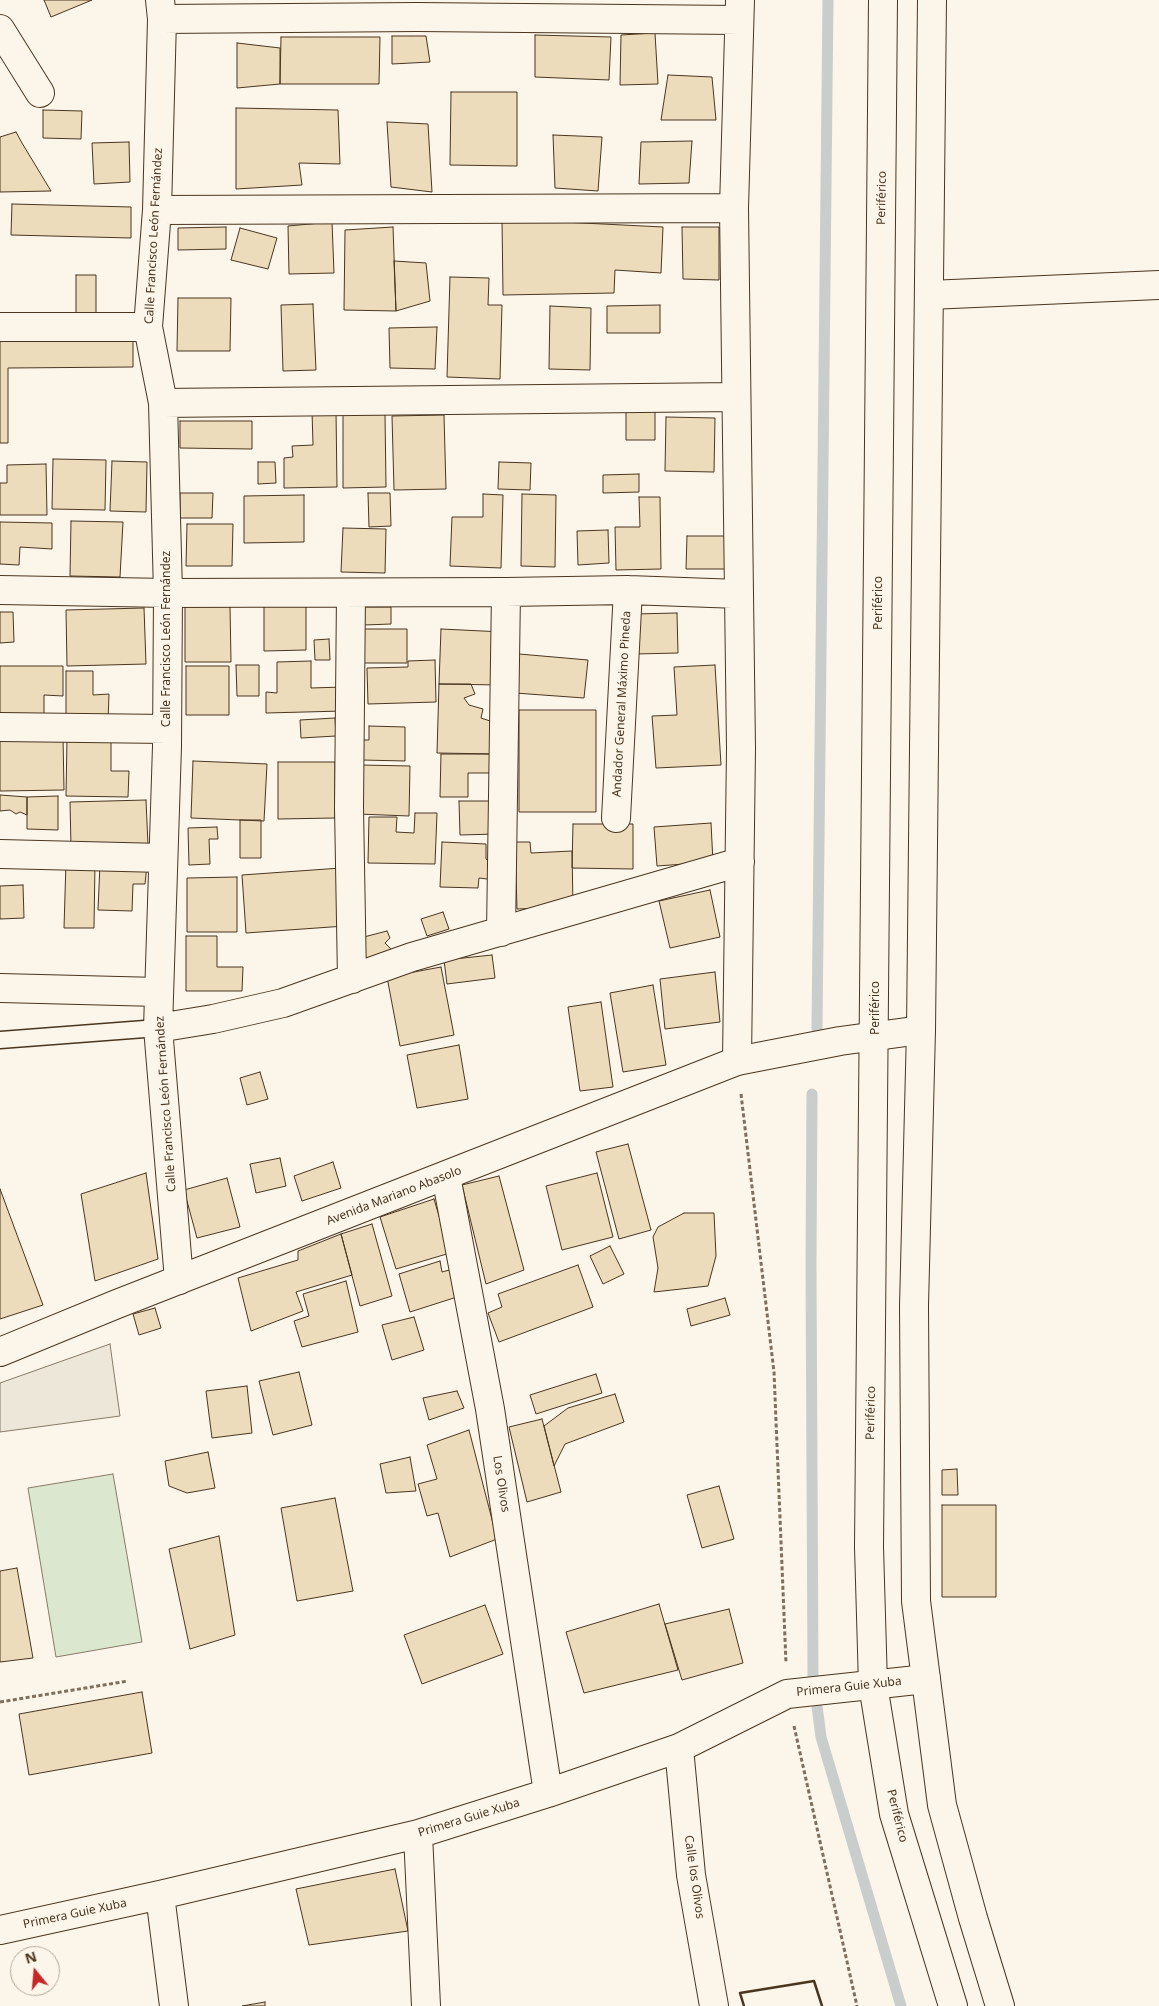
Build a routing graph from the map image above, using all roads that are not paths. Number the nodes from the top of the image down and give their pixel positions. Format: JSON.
{"nodes":[{"id":1,"x":883,"y":0,"type":"edge"},
{"id":2,"x":932,"y":0,"type":"edge"},
{"id":3,"x":417,"y":8,"type":"edge"},
{"id":4,"x":161,"y":10,"type":"edge"},
{"id":5,"x":739,"y":10,"type":"edge"},
{"id":6,"x":0,"y":30,"type":"edge"},
{"id":7,"x":40,"y":93,"type":"dead end"},
{"id":8,"x":734,"y":208,"type":"junction"},
{"id":9,"x":157,"y":210,"type":"junction"},
{"id":10,"x":1159,"y":285,"type":"edge"},
{"id":11,"x":929,"y":295,"type":"junction"},
{"id":12,"x":0,"y":327,"type":"edge"},
{"id":13,"x":148,"y":327,"type":"junction"},
{"id":14,"x":736,"y":397,"type":"junction"},
{"id":15,"x":163,"y":403,"type":"junction"},
{"id":16,"x":0,"y":590,"type":"edge"},
{"id":17,"x":628,"y":590,"type":"junction"},
{"id":18,"x":506,"y":592,"type":"junction"},
{"id":19,"x":351,"y":593,"type":"junction"},
{"id":20,"x":168,"y":594,"type":"junction"},
{"id":21,"x":739,"y":594,"type":"junction"},
{"id":22,"x":0,"y":727,"type":"edge"},
{"id":23,"x":167,"y":729,"type":"junction"},
{"id":24,"x":616,"y":818,"type":"dead end"},
{"id":25,"x":0,"y":854,"type":"edge"},
{"id":26,"x":164,"y":858,"type":"junction"},
{"id":27,"x":740,"y":862,"type":"junction"},
{"id":28,"x":501,"y":932,"type":"junction"},
{"id":29,"x":352,"y":979,"type":"junction"},
{"id":30,"x":0,"y":988,"type":"edge"},
{"id":31,"x":159,"y":992,"type":"junction"},
{"id":32,"x":158,"y":1028,"type":"junction"},
{"id":33,"x":921,"y":1030,"type":"junction"},
{"id":34,"x":876,"y":1036,"type":"junction"},
{"id":35,"x":0,"y":1040,"type":"edge"},
{"id":36,"x":737,"y":1061,"type":"junction"},
{"id":37,"x":446,"y":1176,"type":"junction"},
{"id":38,"x":179,"y":1280,"type":"junction"},
{"id":39,"x":0,"y":1352,"type":"edge"},
{"id":40,"x":926,"y":1679,"type":"junction"},
{"id":41,"x":873,"y":1685,"type":"junction"},
{"id":42,"x":679,"y":1748,"type":"junction"},
{"id":43,"x":548,"y":1792,"type":"junction"},
{"id":44,"x":418,"y":1834,"type":"junction"},
{"id":45,"x":160,"y":1895,"type":"junction"},
{"id":46,"x":0,"y":1930,"type":"edge"},
{"id":47,"x":174,"y":2006,"type":"edge"},
{"id":48,"x":426,"y":2006,"type":"edge"},
{"id":49,"x":714,"y":2006,"type":"edge"},
{"id":50,"x":953,"y":2006,"type":"edge"},
{"id":51,"x":1000,"y":2006,"type":"edge"}],
"edges":[{"from":1,"to":34,"type":"street","name":"Periférico"},
{"from":2,"to":11,"type":"street"},
{"from":3,"to":4,"type":"street"},
{"from":3,"to":5,"type":"street"},
{"from":4,"to":9,"type":"street","name":"Calle Francisco León Fernández"},
{"from":5,"to":8,"type":"street"},
{"from":6,"to":7,"type":"street"},
{"from":8,"to":9,"type":"street"},
{"from":8,"to":14,"type":"street"},
{"from":9,"to":13,"type":"street","name":"Calle Francisco León Fernández"},
{"from":10,"to":11,"type":"street"},
{"from":11,"to":33,"type":"street"},
{"from":12,"to":13,"type":"street"},
{"from":13,"to":15,"type":"street","name":"Calle Francisco León Fernández"},
{"from":14,"to":15,"type":"street"},
{"from":14,"to":21,"type":"street"},
{"from":15,"to":20,"type":"street","name":"Calle Francisco León Fernández"},
{"from":16,"to":20,"type":"street"},
{"from":17,"to":18,"type":"street"},
{"from":17,"to":21,"type":"street"},
{"from":17,"to":24,"type":"street","name":"Andador General Máximo Pineda"},
{"from":18,"to":19,"type":"street"},
{"from":18,"to":28,"type":"street"},
{"from":19,"to":20,"type":"street"},
{"from":19,"to":29,"type":"street"},
{"from":20,"to":23,"type":"street","name":"Calle Francisco León Fernández"},
{"from":21,"to":27,"type":"street"},
{"from":22,"to":23,"type":"street"},
{"from":23,"to":26,"type":"street","name":"Calle Francisco León Fernández"},
{"from":25,"to":26,"type":"street"},
{"from":26,"to":31,"type":"street","name":"Calle Francisco León Fernández"},
{"from":27,"to":28,"type":"street"},
{"from":27,"to":36,"type":"street"},
{"from":28,"to":29,"type":"street"},
{"from":29,"to":32,"type":"street"},
{"from":30,"to":31,"type":"street"},
{"from":31,"to":32,"type":"street","name":"Calle Francisco León Fernández"},
{"from":32,"to":35,"type":"lane"},
{"from":32,"to":38,"type":"street","name":"Calle Francisco León Fernández"},
{"from":33,"to":34,"type":"street","name":"Avenida Mariano Abasolo"},
{"from":33,"to":40,"type":"street"},
{"from":34,"to":36,"type":"street","name":"Avenida Mariano Abasolo"},
{"from":34,"to":41,"type":"street","name":"Periférico"},
{"from":36,"to":37,"type":"street","name":"Avenida Mariano Abasolo"},
{"from":37,"to":38,"type":"street","name":"Avenida Mariano Abasolo"},
{"from":37,"to":43,"type":"street","name":"Los Olivos"},
{"from":38,"to":39,"type":"street","name":"Avenida Mariano Abasolo"},
{"from":40,"to":41,"type":"street","name":"Primera Guie Xuba"},
{"from":40,"to":51,"type":"street"},
{"from":41,"to":42,"type":"street","name":"Primera Guie Xuba"},
{"from":41,"to":50,"type":"street","name":"Periférico"},
{"from":42,"to":43,"type":"street","name":"Primera Guie Xuba"},
{"from":42,"to":49,"type":"street","name":"Calle los Olivos"},
{"from":43,"to":44,"type":"street","name":"Primera Guie Xuba"},
{"from":44,"to":45,"type":"street","name":"Primera Guie Xuba"},
{"from":44,"to":48,"type":"street"},
{"from":45,"to":46,"type":"street","name":"Primera Guie Xuba"},
{"from":45,"to":47,"type":"street"}]}
